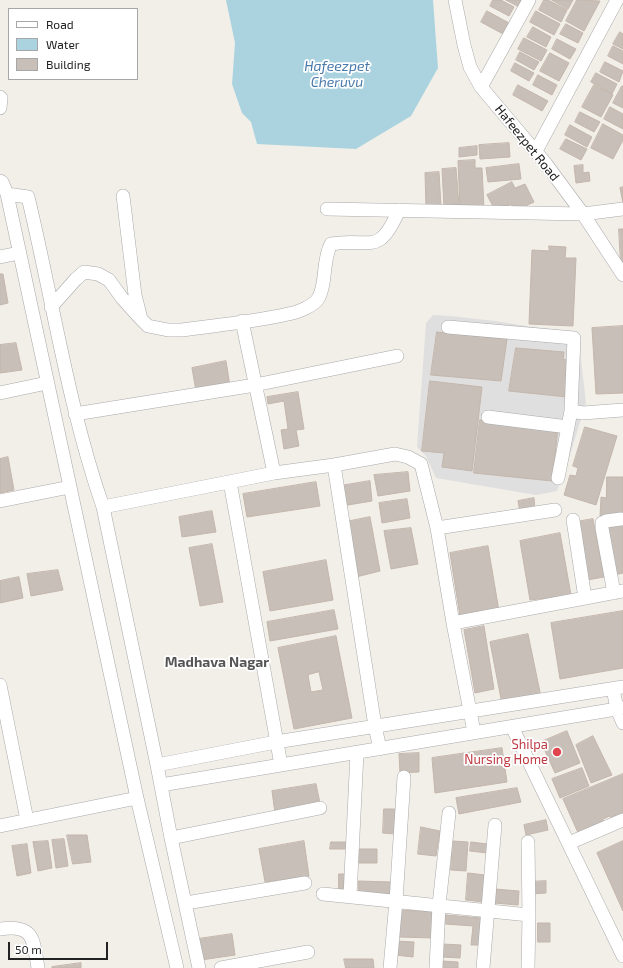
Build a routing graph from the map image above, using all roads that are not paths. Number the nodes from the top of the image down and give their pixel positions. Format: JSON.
{"nodes":[{"id":1,"x":455,"y":0,"type":"edge"},
{"id":2,"x":529,"y":0,"type":"edge"},
{"id":3,"x":617,"y":0,"type":"edge"},
{"id":4,"x":481,"y":87,"type":"junction"},
{"id":5,"x":0,"y":97,"type":"edge"},
{"id":6,"x":0,"y":108,"type":"edge"},
{"id":7,"x":536,"y":152,"type":"junction"},
{"id":8,"x":0,"y":181,"type":"edge"},
{"id":9,"x":7,"y":194,"type":"junction"},
{"id":10,"x":123,"y":196,"type":"dead end"},
{"id":11,"x":327,"y":209,"type":"dead end"},
{"id":12,"x":623,"y":209,"type":"edge"},
{"id":13,"x":399,"y":210,"type":"junction"},
{"id":14,"x":583,"y":214,"type":"junction"},
{"id":15,"x":19,"y":253,"type":"junction"},
{"id":16,"x":0,"y":257,"type":"edge"},
{"id":17,"x":623,"y":275,"type":"edge"},
{"id":18,"x":51,"y":307,"type":"junction"},
{"id":19,"x":141,"y":319,"type":"junction"},
{"id":20,"x":242,"y":321,"type":"junction"},
{"id":21,"x":448,"y":327,"type":"dead end"},
{"id":22,"x":397,"y":356,"type":"dead end"},
{"id":23,"x":66,"y":372,"type":"junction"},
{"id":24,"x":46,"y":380,"type":"junction"},
{"id":25,"x":255,"y":385,"type":"junction"},
{"id":26,"x":0,"y":393,"type":"edge"},
{"id":27,"x":623,"y":410,"type":"edge"},
{"id":28,"x":571,"y":411,"type":"junction"},
{"id":29,"x":75,"y":414,"type":"junction"},
{"id":30,"x":488,"y":417,"type":"dead end"},
{"id":31,"x":568,"y":427,"type":"junction"},
{"id":32,"x":334,"y":465,"type":"junction"},
{"id":33,"x":274,"y":473,"type":"junction"},
{"id":34,"x":558,"y":478,"type":"dead end"},
{"id":35,"x":230,"y":482,"type":"junction"},
{"id":36,"x":70,"y":487,"type":"junction"},
{"id":37,"x":0,"y":501,"type":"edge"},
{"id":38,"x":103,"y":507,"type":"junction"},
{"id":39,"x":555,"y":510,"type":"dead end"},
{"id":40,"x":621,"y":519,"type":"dead end"},
{"id":41,"x":572,"y":520,"type":"dead end"},
{"id":42,"x":437,"y":528,"type":"junction"},
{"id":43,"x":619,"y":592,"type":"edge"},
{"id":44,"x":585,"y":598,"type":"junction"},
{"id":45,"x":453,"y":623,"type":"junction"},
{"id":46,"x":0,"y":685,"type":"edge"},
{"id":47,"x":618,"y":688,"type":"edge"},
{"id":48,"x":620,"y":709,"type":"edge"},
{"id":49,"x":470,"y":711,"type":"junction"},
{"id":50,"x":3,"y":715,"type":"edge"},
{"id":51,"x":623,"y":723,"type":"edge"},
{"id":52,"x":375,"y":726,"type":"junction"},
{"id":53,"x":512,"y":727,"type":"junction"},
{"id":54,"x":474,"y":732,"type":"junction"},
{"id":55,"x":276,"y":742,"type":"junction"},
{"id":56,"x":380,"y":749,"type":"junction"},
{"id":57,"x":357,"y":753,"type":"junction"},
{"id":58,"x":157,"y":765,"type":"junction"},
{"id":59,"x":282,"y":765,"type":"junction"},
{"id":60,"x":404,"y":777,"type":"dead end"},
{"id":61,"x":161,"y":785,"type":"junction"},
{"id":62,"x":137,"y":798,"type":"junction"},
{"id":63,"x":320,"y":808,"type":"dead end"},
{"id":64,"x":450,"y":813,"type":"dead end"},
{"id":65,"x":27,"y":820,"type":"junction"},
{"id":66,"x":623,"y":820,"type":"edge"},
{"id":67,"x":495,"y":825,"type":"dead end"},
{"id":68,"x":0,"y":826,"type":"edge"},
{"id":69,"x":170,"y":838,"type":"junction"},
{"id":70,"x":528,"y":842,"type":"dead end"},
{"id":71,"x":569,"y":843,"type":"junction"},
{"id":72,"x":305,"y":883,"type":"dead end"},
{"id":73,"x":323,"y":894,"type":"dead end"},
{"id":74,"x":350,"y":896,"type":"junction"},
{"id":75,"x":396,"y":901,"type":"junction"},
{"id":76,"x":186,"y":903,"type":"junction"},
{"id":77,"x":439,"y":905,"type":"junction"},
{"id":78,"x":487,"y":910,"type":"junction"},
{"id":79,"x":529,"y":915,"type":"junction"},
{"id":80,"x":0,"y":929,"type":"edge"},
{"id":81,"x":308,"y":952,"type":"dead end"},
{"id":82,"x":623,"y":956,"type":"edge"},
{"id":83,"x":176,"y":964,"type":"edge"},
{"id":84,"x":198,"y":964,"type":"edge"},
{"id":85,"x":38,"y":968,"type":"edge"},
{"id":86,"x":221,"y":968,"type":"edge"},
{"id":87,"x":390,"y":968,"type":"edge"},
{"id":88,"x":436,"y":968,"type":"edge"},
{"id":89,"x":483,"y":968,"type":"edge"},
{"id":90,"x":528,"y":968,"type":"edge"}],
"edges":[{"from":1,"to":4,"type":"street","name":"Hafeezpet Road"},
{"from":2,"to":4,"type":"street"},
{"from":3,"to":7,"type":"street"},
{"from":4,"to":7,"type":"street","name":"Hafeezpet Road"},
{"from":5,"to":6,"type":"street"},
{"from":7,"to":14,"type":"street","name":"Hafeezpet Road"},
{"from":8,"to":9,"type":"street"},
{"from":9,"to":15,"type":"street"},
{"from":9,"to":18,"type":"street"},
{"from":10,"to":19,"type":"street"},
{"from":11,"to":13,"type":"street"},
{"from":12,"to":14,"type":"street"},
{"from":13,"to":14,"type":"street"},
{"from":13,"to":20,"type":"street"},
{"from":14,"to":17,"type":"street","name":"Hafeezpet Road"},
{"from":15,"to":16,"type":"street"},
{"from":15,"to":24,"type":"street"},
{"from":18,"to":19,"type":"street"},
{"from":18,"to":23,"type":"street"},
{"from":19,"to":20,"type":"street"},
{"from":20,"to":25,"type":"street"},
{"from":21,"to":28,"type":"street"},
{"from":22,"to":25,"type":"street"},
{"from":23,"to":24,"type":"street"},
{"from":23,"to":29,"type":"street"},
{"from":24,"to":26,"type":"street"},
{"from":24,"to":36,"type":"street"},
{"from":25,"to":29,"type":"street"},
{"from":25,"to":33,"type":"street"},
{"from":27,"to":28,"type":"street"},
{"from":28,"to":31,"type":"street"},
{"from":29,"to":38,"type":"street"},
{"from":30,"to":31,"type":"street"},
{"from":31,"to":34,"type":"street"},
{"from":32,"to":33,"type":"street"},
{"from":32,"to":42,"type":"street"},
{"from":32,"to":52,"type":"street"},
{"from":33,"to":35,"type":"street"},
{"from":35,"to":38,"type":"street"},
{"from":35,"to":55,"type":"street"},
{"from":36,"to":37,"type":"street"},
{"from":36,"to":62,"type":"street"},
{"from":38,"to":58,"type":"street"},
{"from":39,"to":42,"type":"street"},
{"from":40,"to":43,"type":"street"},
{"from":41,"to":44,"type":"street"},
{"from":42,"to":45,"type":"street"},
{"from":43,"to":44,"type":"street"},
{"from":44,"to":45,"type":"street"},
{"from":45,"to":49,"type":"street"},
{"from":46,"to":50,"type":"street"},
{"from":47,"to":48,"type":"street"},
{"from":47,"to":49,"type":"street"},
{"from":48,"to":51,"type":"street"},
{"from":48,"to":53,"type":"street"},
{"from":49,"to":52,"type":"street"},
{"from":49,"to":54,"type":"street"},
{"from":50,"to":65,"type":"street"},
{"from":52,"to":55,"type":"street"},
{"from":52,"to":56,"type":"street"},
{"from":53,"to":54,"type":"street"},
{"from":53,"to":71,"type":"street"},
{"from":54,"to":56,"type":"street"},
{"from":55,"to":58,"type":"street"},
{"from":55,"to":59,"type":"street"},
{"from":56,"to":57,"type":"street"},
{"from":57,"to":59,"type":"street"},
{"from":57,"to":74,"type":"street"},
{"from":58,"to":61,"type":"street"},
{"from":59,"to":61,"type":"street"},
{"from":60,"to":75,"type":"street"},
{"from":61,"to":69,"type":"street"},
{"from":62,"to":65,"type":"street"},
{"from":62,"to":83,"type":"street"},
{"from":63,"to":69,"type":"street"},
{"from":64,"to":77,"type":"street"},
{"from":65,"to":68,"type":"street"},
{"from":66,"to":71,"type":"street"},
{"from":67,"to":78,"type":"street"},
{"from":69,"to":76,"type":"street"},
{"from":70,"to":79,"type":"street"},
{"from":71,"to":82,"type":"street"},
{"from":72,"to":76,"type":"street"},
{"from":73,"to":74,"type":"street"},
{"from":74,"to":75,"type":"street"},
{"from":75,"to":77,"type":"street"},
{"from":75,"to":87,"type":"street"},
{"from":76,"to":84,"type":"street"},
{"from":77,"to":78,"type":"street"},
{"from":77,"to":88,"type":"street"},
{"from":78,"to":79,"type":"street"},
{"from":78,"to":89,"type":"street"},
{"from":79,"to":90,"type":"street"},
{"from":80,"to":85,"type":"street"},
{"from":81,"to":86,"type":"street"},
{"from":83,"to":84,"type":"street"}]}
